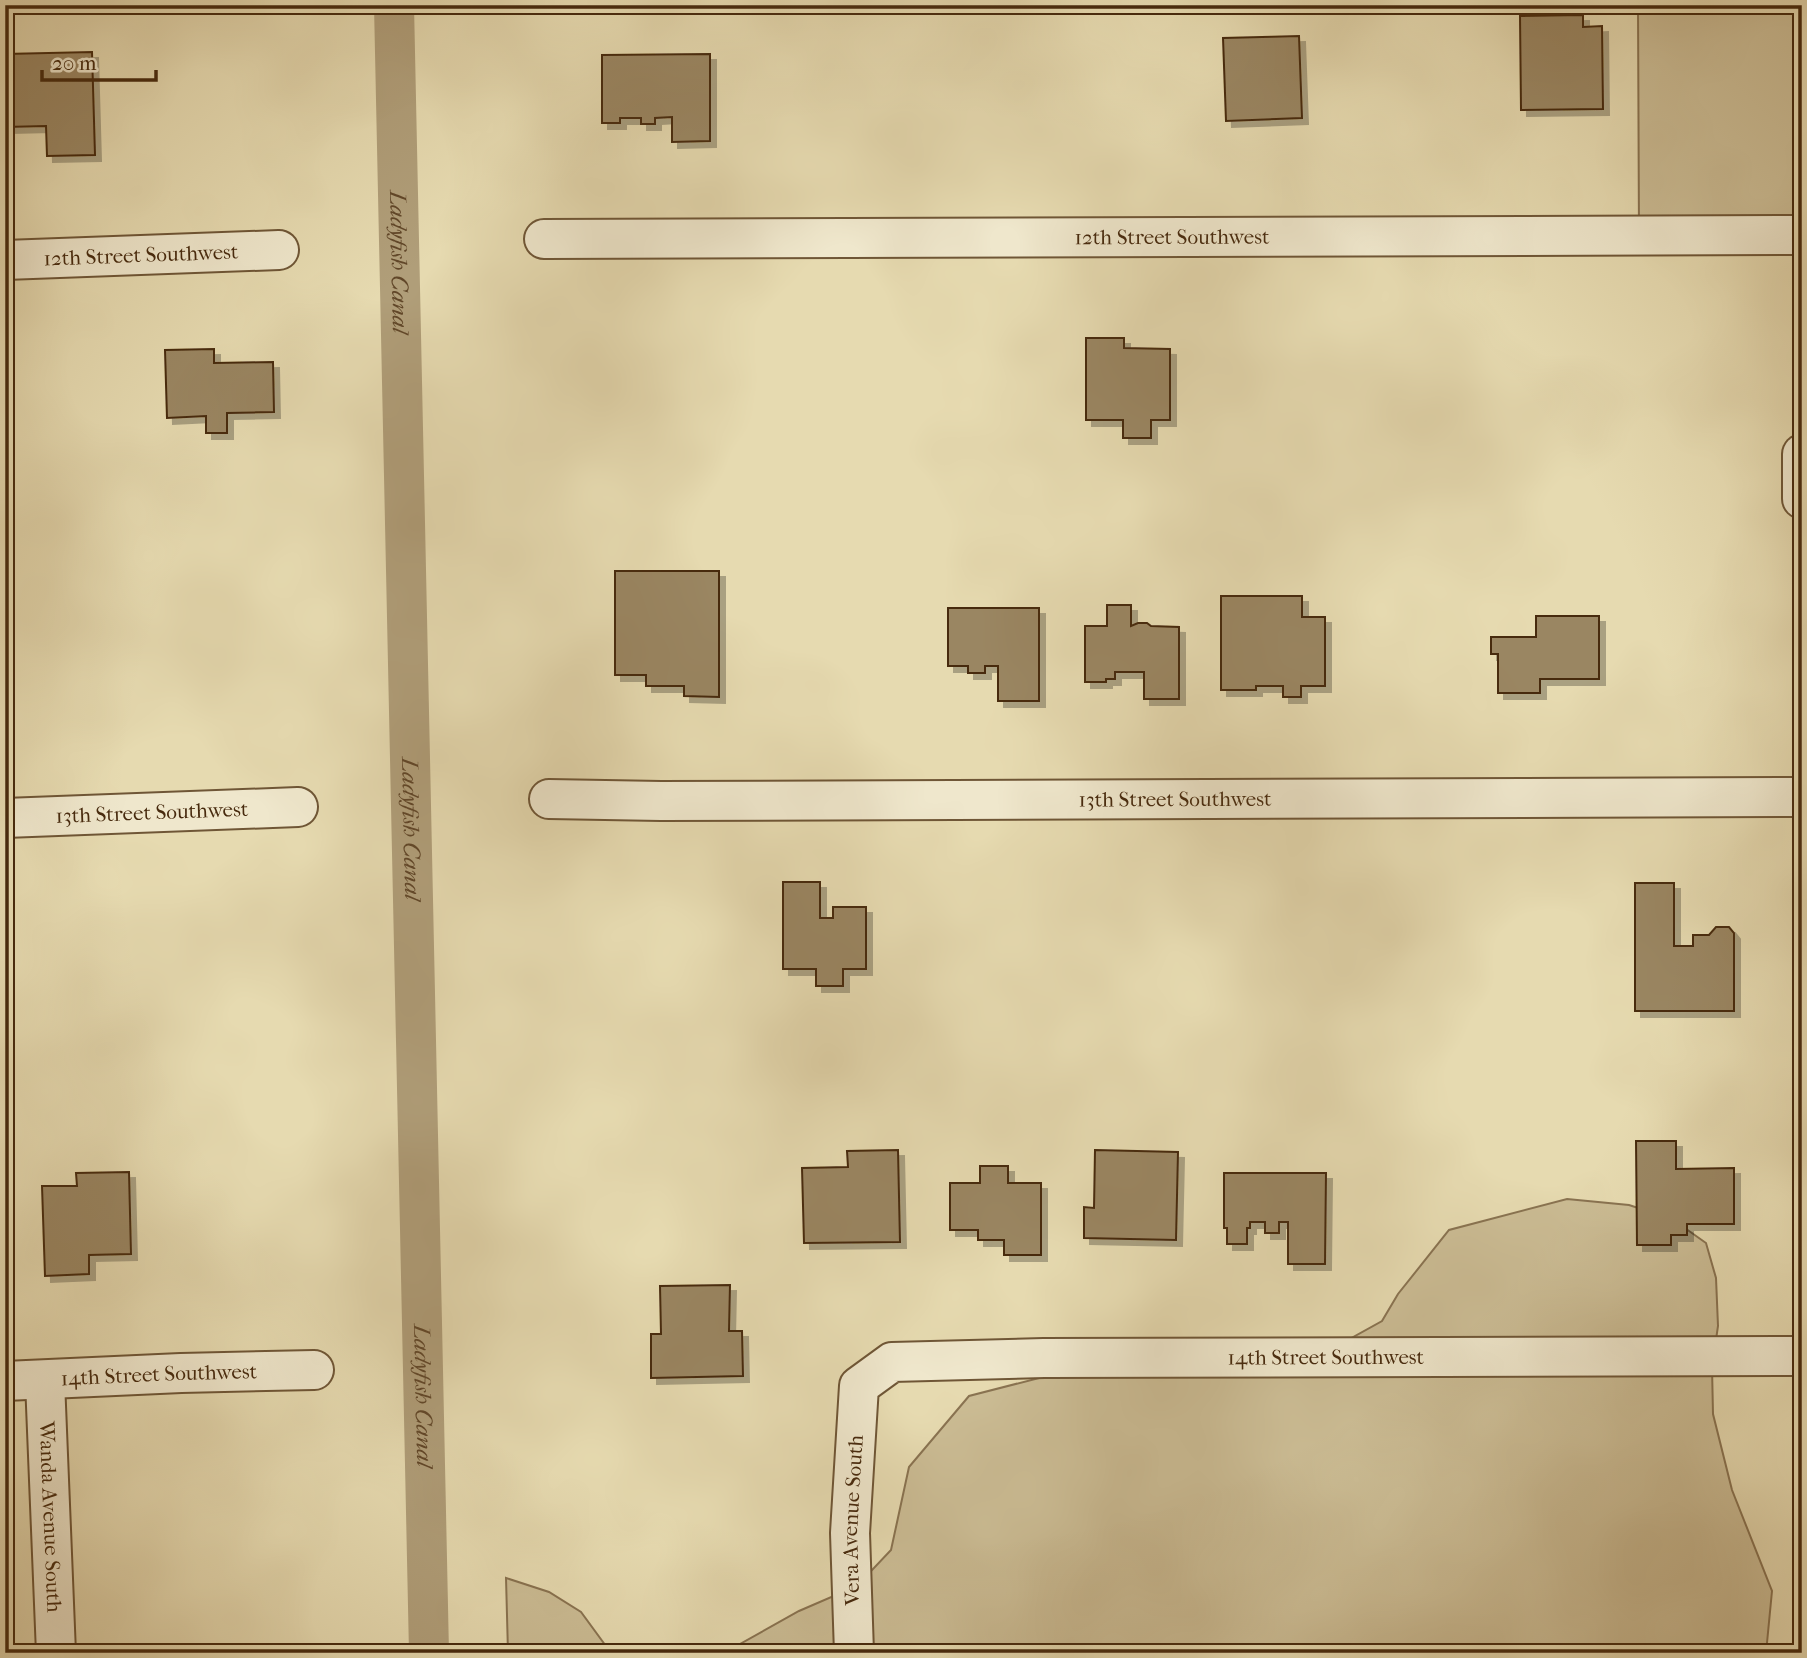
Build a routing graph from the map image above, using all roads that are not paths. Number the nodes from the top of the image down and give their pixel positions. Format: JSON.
{"nodes":[{"id":1,"x":1802,"y":235,"type":"edge"},
{"id":2,"x":544,"y":239,"type":"dead end"},
{"id":3,"x":279,"y":250,"type":"dead end"},
{"id":4,"x":5,"y":260,"type":"edge"},
{"id":5,"x":1802,"y":454,"type":"edge"},
{"id":6,"x":1802,"y":499,"type":"edge"},
{"id":7,"x":1802,"y":797,"type":"edge"},
{"id":8,"x":549,"y":799,"type":"dead end"},
{"id":9,"x":298,"y":807,"type":"dead end"},
{"id":10,"x":5,"y":818,"type":"edge"},
{"id":11,"x":1802,"y":1356,"type":"edge"},
{"id":12,"x":314,"y":1370,"type":"dead end"},
{"id":13,"x":5,"y":1381,"type":"edge"},
{"id":14,"x":45,"y":1381,"type":"junction"},
{"id":15,"x":859,"y":1387,"type":"joint"},
{"id":16,"x":56,"y":1653,"type":"edge"},
{"id":17,"x":854,"y":1653,"type":"edge"}],
"edges":[{"from":1,"to":2,"type":"street","name":"12th Street Southwest"},
{"from":3,"to":4,"type":"street","name":"12th Street Southwest"},
{"from":5,"to":6,"type":"street"},
{"from":7,"to":8,"type":"street","name":"13th Street Southwest"},
{"from":9,"to":10,"type":"street","name":"13th Street Southwest"},
{"from":11,"to":15,"type":"street","name":"14th Street Southwest"},
{"from":12,"to":14,"type":"street","name":"14th Street Southwest"},
{"from":13,"to":14,"type":"street","name":"14th Street Southwest"},
{"from":14,"to":16,"type":"street","name":"Wanda Avenue South"},
{"from":15,"to":17,"type":"street","name":"Vera Avenue South"}]}
